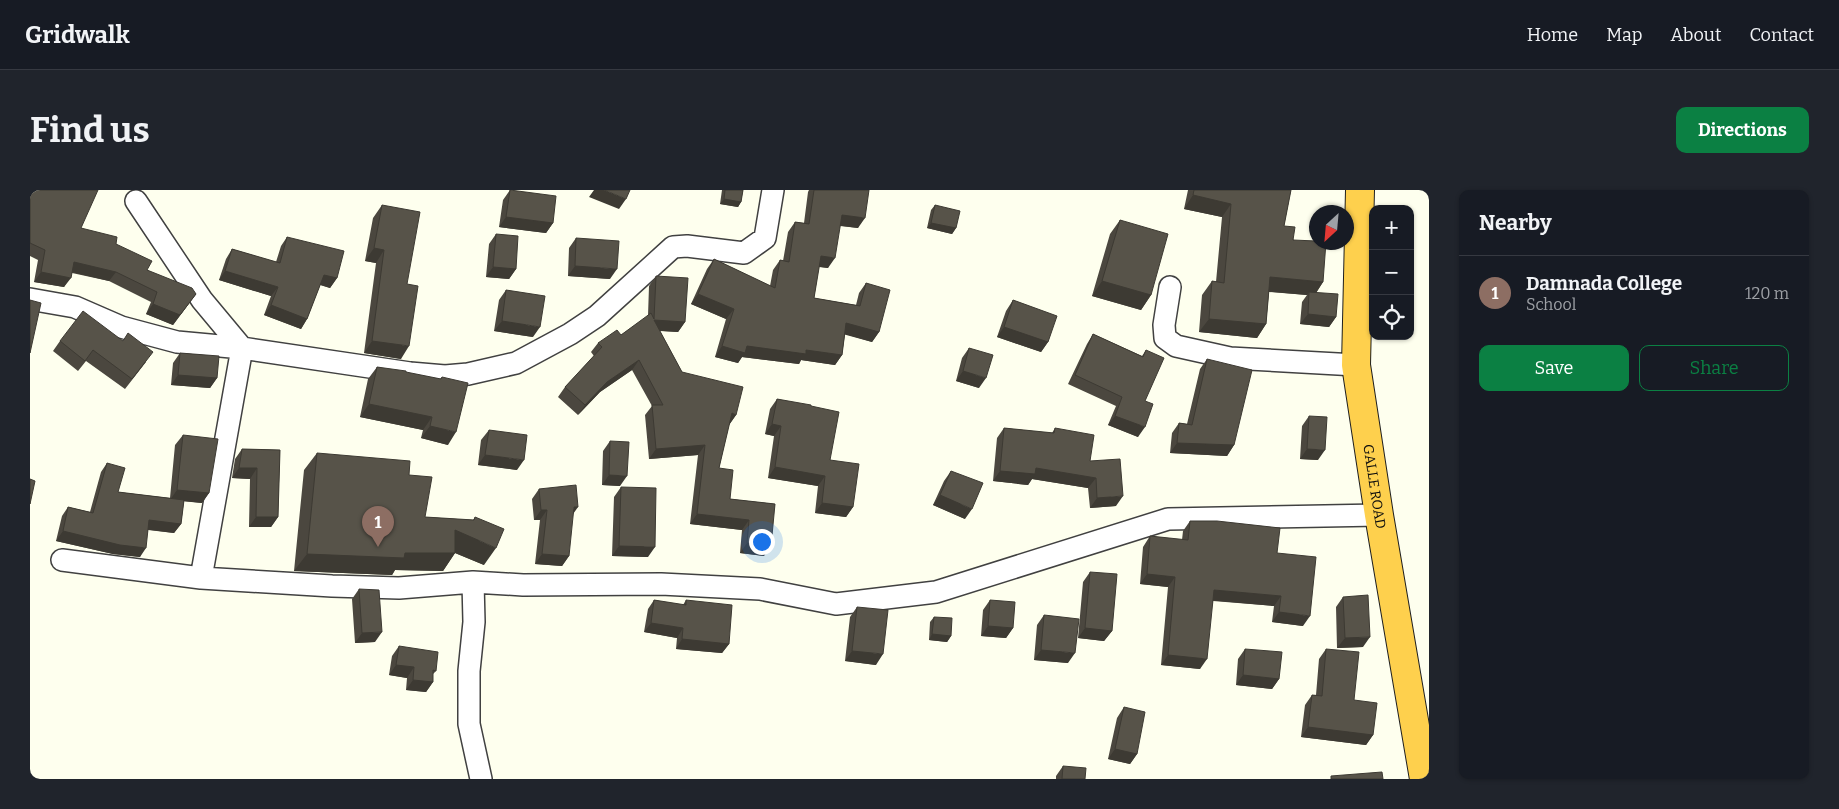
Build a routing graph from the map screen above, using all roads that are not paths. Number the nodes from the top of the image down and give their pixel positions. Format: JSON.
{"nodes":[{"id":1,"x":773,"y":190,"type":"edge"},
{"id":2,"x":1360,"y":190,"type":"edge"},
{"id":3,"x":136,"y":201,"type":"dead end"},
{"id":4,"x":1170,"y":287,"type":"dead end"},
{"id":5,"x":30,"y":299,"type":"edge"},
{"id":6,"x":242,"y":348,"type":"junction"},
{"id":7,"x":1356,"y":366,"type":"junction"},
{"id":8,"x":1379,"y":515,"type":"junction"},
{"id":9,"x":62,"y":560,"type":"dead end"},
{"id":10,"x":201,"y":578,"type":"junction"},
{"id":11,"x":473,"y":582,"type":"junction"},
{"id":12,"x":481,"y":779,"type":"edge"},
{"id":13,"x":1424,"y":779,"type":"edge"}],
"edges":[{"from":1,"to":6,"type":"street"},
{"from":2,"to":7,"type":"highway","name":"GALLE ROAD"},
{"from":3,"to":6,"type":"street"},
{"from":4,"to":7,"type":"street"},
{"from":5,"to":6,"type":"street"},
{"from":6,"to":10,"type":"street"},
{"from":7,"to":8,"type":"highway","name":"GALLE ROAD"},
{"from":8,"to":11,"type":"street"},
{"from":8,"to":13,"type":"highway","name":"GALLE ROAD"},
{"from":9,"to":10,"type":"street"},
{"from":10,"to":11,"type":"street"},
{"from":11,"to":12,"type":"street"}]}
